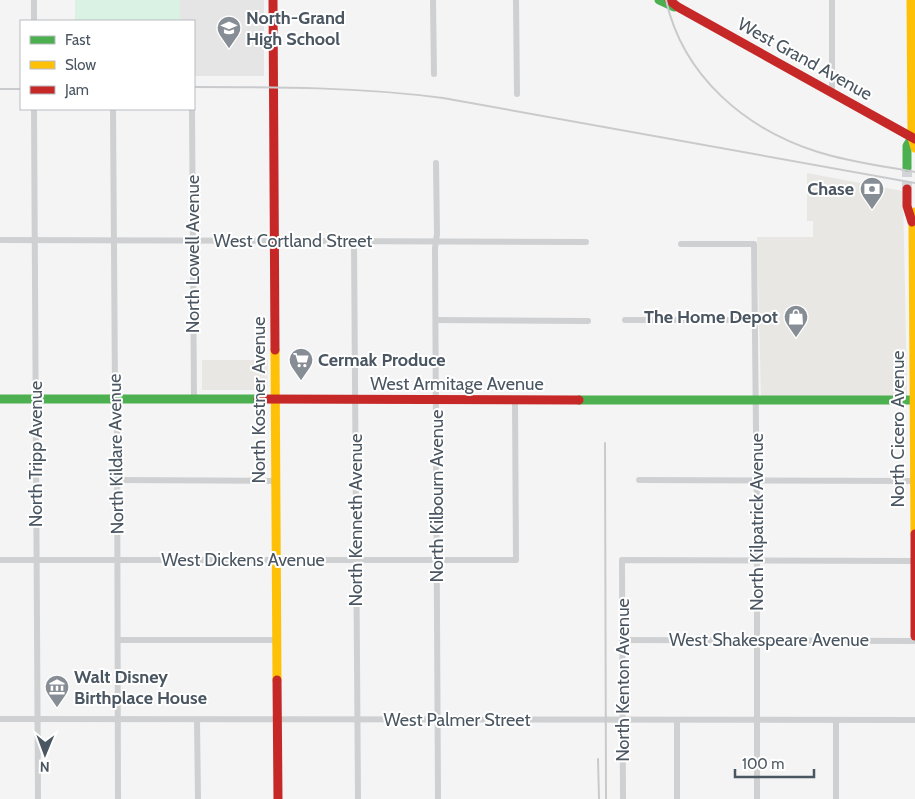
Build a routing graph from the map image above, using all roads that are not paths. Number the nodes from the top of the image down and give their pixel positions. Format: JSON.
{"nodes":[{"id":1,"x":34,"y":0,"type":"edge"},
{"id":2,"x":273,"y":0,"type":"edge"},
{"id":3,"x":433,"y":0,"type":"edge"},
{"id":4,"x":516,"y":0,"type":"edge"},
{"id":5,"x":659,"y":0,"type":"edge"},
{"id":6,"x":669,"y":0,"type":"edge"},
{"id":7,"x":832,"y":0,"type":"edge"},
{"id":8,"x":912,"y":1,"type":"edge"},
{"id":9,"x":678,"y":7,"type":"junction"},
{"id":10,"x":34,"y":20,"type":"edge"},
{"id":11,"x":434,"y":74,"type":"dead end"},
{"id":12,"x":913,"y":82,"type":"edge"},
{"id":13,"x":832,"y":93,"type":"junction"},
{"id":14,"x":517,"y":94,"type":"dead end"},
{"id":15,"x":34,"y":110,"type":"edge"},
{"id":16,"x":113,"y":110,"type":"edge"},
{"id":17,"x":192,"y":110,"type":"edge"},
{"id":18,"x":914,"y":139,"type":"edge"},
{"id":19,"x":915,"y":148,"type":"edge"},
{"id":20,"x":436,"y":163,"type":"dead end"},
{"id":21,"x":907,"y":167,"type":"tunnel mouth"},
{"id":22,"x":907,"y":189,"type":"tunnel mouth"},
{"id":23,"x":915,"y":212,"type":"edge"},
{"id":24,"x":913,"y":222,"type":"junction"},
{"id":25,"x":0,"y":240,"type":"edge"},
{"id":26,"x":35,"y":240,"type":"junction"},
{"id":27,"x":114,"y":240,"type":"junction"},
{"id":28,"x":194,"y":240,"type":"junction"},
{"id":29,"x":274,"y":240,"type":"junction"},
{"id":30,"x":354,"y":241,"type":"junction"},
{"id":31,"x":436,"y":241,"type":"junction"},
{"id":32,"x":586,"y":242,"type":"dead end"},
{"id":33,"x":914,"y":242,"type":"edge"},
{"id":34,"x":681,"y":244,"type":"dead end"},
{"id":35,"x":436,"y":320,"type":"junction"},
{"id":36,"x":625,"y":320,"type":"dead end"},
{"id":37,"x":755,"y":320,"type":"junction"},
{"id":38,"x":588,"y":321,"type":"dead end"},
{"id":39,"x":36,"y":399,"type":"junction"},
{"id":40,"x":0,"y":400,"type":"edge"},
{"id":41,"x":116,"y":400,"type":"junction"},
{"id":42,"x":194,"y":400,"type":"junction"},
{"id":43,"x":275,"y":400,"type":"junction"},
{"id":44,"x":355,"y":400,"type":"junction"},
{"id":45,"x":436,"y":400,"type":"junction"},
{"id":46,"x":515,"y":400,"type":"junction"},
{"id":47,"x":756,"y":400,"type":"junction"},
{"id":48,"x":914,"y":400,"type":"edge"},
{"id":49,"x":117,"y":480,"type":"junction"},
{"id":50,"x":639,"y":480,"type":"dead end"},
{"id":51,"x":757,"y":480,"type":"junction"},
{"id":52,"x":276,"y":481,"type":"junction"},
{"id":53,"x":914,"y":481,"type":"edge"},
{"id":54,"x":0,"y":560,"type":"edge"},
{"id":55,"x":36,"y":560,"type":"junction"},
{"id":56,"x":117,"y":560,"type":"junction"},
{"id":57,"x":276,"y":560,"type":"junction"},
{"id":58,"x":356,"y":560,"type":"junction"},
{"id":59,"x":437,"y":560,"type":"junction"},
{"id":60,"x":757,"y":561,"type":"junction"},
{"id":61,"x":915,"y":561,"type":"edge"},
{"id":62,"x":915,"y":636,"type":"edge"},
{"id":63,"x":118,"y":640,"type":"junction"},
{"id":64,"x":277,"y":640,"type":"junction"},
{"id":65,"x":623,"y":640,"type":"junction"},
{"id":66,"x":757,"y":640,"type":"junction"},
{"id":67,"x":915,"y":641,"type":"edge"},
{"id":68,"x":0,"y":720,"type":"edge"},
{"id":69,"x":37,"y":720,"type":"junction"},
{"id":70,"x":118,"y":720,"type":"junction"},
{"id":71,"x":197,"y":720,"type":"junction"},
{"id":72,"x":278,"y":720,"type":"junction"},
{"id":73,"x":358,"y":720,"type":"junction"},
{"id":74,"x":437,"y":720,"type":"junction"},
{"id":75,"x":622,"y":720,"type":"junction"},
{"id":76,"x":677,"y":720,"type":"junction"},
{"id":77,"x":757,"y":720,"type":"junction"},
{"id":78,"x":836,"y":720,"type":"junction"},
{"id":79,"x":915,"y":720,"type":"edge"},
{"id":80,"x":38,"y":799,"type":"edge"},
{"id":81,"x":118,"y":799,"type":"edge"},
{"id":82,"x":198,"y":799,"type":"edge"},
{"id":83,"x":278,"y":799,"type":"edge"},
{"id":84,"x":358,"y":799,"type":"edge"},
{"id":85,"x":438,"y":799,"type":"edge"},
{"id":86,"x":623,"y":799,"type":"edge"},
{"id":87,"x":677,"y":799,"type":"edge"},
{"id":88,"x":757,"y":799,"type":"edge"},
{"id":89,"x":836,"y":799,"type":"edge"}],
"edges":[{"from":1,"to":10,"type":"street"},
{"from":2,"to":29,"type":"main road","name":"North Kostner Avenue"},
{"from":3,"to":11,"type":"street"},
{"from":4,"to":14,"type":"street"},
{"from":5,"to":9,"type":"main road","name":"West Grand Avenue"},
{"from":6,"to":9,"type":"main road","name":"West Grand Avenue"},
{"from":7,"to":13,"type":"street"},
{"from":8,"to":12,"type":"main road"},
{"from":9,"to":13,"type":"main road","name":"West Grand Avenue"},
{"from":12,"to":18,"type":"main road"},
{"from":13,"to":18,"type":"main road","name":"West Grand Avenue"},
{"from":15,"to":26,"type":"street","name":"North Tripp Avenue"},
{"from":16,"to":27,"type":"street","name":"North Kildare Avenue"},
{"from":17,"to":28,"type":"street","name":"North Lowell Avenue"},
{"from":18,"to":19,"type":"main road"},
{"from":18,"to":21,"type":"main road"},
{"from":20,"to":31,"type":"street","name":"North Kilbourn Avenue"},
{"from":22,"to":24,"type":"main road","name":"North Cicero Avenue"},
{"from":23,"to":24,"type":"main road","name":"North Cicero Avenue"},
{"from":24,"to":33,"type":"main road","name":"North Cicero Avenue"},
{"from":25,"to":26,"type":"street","name":"West Cortland Street"},
{"from":26,"to":27,"type":"street","name":"West Cortland Street"},
{"from":26,"to":39,"type":"street","name":"North Tripp Avenue"},
{"from":27,"to":28,"type":"street","name":"West Cortland Street"},
{"from":27,"to":41,"type":"street","name":"North Kildare Avenue"},
{"from":28,"to":29,"type":"street","name":"West Cortland Street"},
{"from":28,"to":42,"type":"street","name":"North Lowell Avenue"},
{"from":29,"to":30,"type":"street","name":"West Cortland Street"},
{"from":29,"to":43,"type":"main road","name":"North Kostner Avenue"},
{"from":30,"to":31,"type":"street","name":"West Cortland Street"},
{"from":30,"to":44,"type":"street","name":"North Kenneth Avenue"},
{"from":31,"to":32,"type":"street","name":"West Cortland Street"},
{"from":31,"to":35,"type":"street","name":"North Kilbourn Avenue"},
{"from":33,"to":48,"type":"main road","name":"North Cicero Avenue"},
{"from":34,"to":37,"type":"street","name":"North Kilpatrick Avenue"},
{"from":35,"to":38,"type":"street"},
{"from":35,"to":45,"type":"street","name":"North Kilbourn Avenue"},
{"from":36,"to":37,"type":"street"},
{"from":37,"to":47,"type":"street","name":"North Kilpatrick Avenue"},
{"from":39,"to":40,"type":"main road","name":"West Armitage Avenue"},
{"from":39,"to":41,"type":"main road","name":"West Armitage Avenue"},
{"from":39,"to":55,"type":"street","name":"North Tripp Avenue"},
{"from":41,"to":42,"type":"main road","name":"West Armitage Avenue"},
{"from":41,"to":49,"type":"street","name":"North Kildare Avenue"},
{"from":42,"to":43,"type":"main road","name":"West Armitage Avenue"},
{"from":43,"to":44,"type":"main road","name":"West Armitage Avenue"},
{"from":43,"to":52,"type":"main road","name":"North Kostner Avenue"},
{"from":44,"to":45,"type":"main road","name":"West Armitage Avenue"},
{"from":44,"to":58,"type":"street","name":"North Kenneth Avenue"},
{"from":45,"to":46,"type":"main road","name":"West Armitage Avenue"},
{"from":45,"to":59,"type":"street","name":"North Kilbourn Avenue"},
{"from":46,"to":47,"type":"main road","name":"West Armitage Avenue"},
{"from":46,"to":59,"type":"street","name":"West Dickens Avenue"},
{"from":47,"to":48,"type":"main road","name":"West Armitage Avenue"},
{"from":47,"to":51,"type":"street","name":"North Kilpatrick Avenue"},
{"from":48,"to":53,"type":"main road","name":"North Cicero Avenue"},
{"from":49,"to":52,"type":"street"},
{"from":49,"to":56,"type":"street","name":"North Kildare Avenue"},
{"from":50,"to":51,"type":"street"},
{"from":51,"to":53,"type":"street"},
{"from":51,"to":60,"type":"street","name":"North Kilpatrick Avenue"},
{"from":52,"to":57,"type":"main road","name":"North Kostner Avenue"},
{"from":53,"to":61,"type":"main road","name":"North Cicero Avenue"},
{"from":54,"to":55,"type":"street","name":"West Dickens Avenue"},
{"from":55,"to":56,"type":"street","name":"West Dickens Avenue"},
{"from":55,"to":69,"type":"street","name":"North Tripp Avenue"},
{"from":56,"to":57,"type":"street","name":"West Dickens Avenue"},
{"from":56,"to":63,"type":"street","name":"North Kildare Avenue"},
{"from":57,"to":58,"type":"street","name":"West Dickens Avenue"},
{"from":57,"to":64,"type":"main road","name":"North Kostner Avenue"},
{"from":58,"to":59,"type":"street","name":"West Dickens Avenue"},
{"from":58,"to":73,"type":"street","name":"North Kenneth Avenue"},
{"from":59,"to":74,"type":"street","name":"North Kilbourn Avenue"},
{"from":60,"to":61,"type":"street"},
{"from":60,"to":65,"type":"street","name":"North Kenton Avenue"},
{"from":60,"to":66,"type":"street","name":"North Kilpatrick Avenue"},
{"from":61,"to":62,"type":"main road","name":"North Cicero Avenue"},
{"from":63,"to":64,"type":"street"},
{"from":63,"to":70,"type":"street","name":"North Kildare Avenue"},
{"from":64,"to":72,"type":"main road","name":"North Kostner Avenue"},
{"from":65,"to":66,"type":"street","name":"West Shakespeare Avenue"},
{"from":65,"to":75,"type":"street","name":"North Kenton Avenue"},
{"from":66,"to":67,"type":"street","name":"West Shakespeare Avenue"},
{"from":66,"to":77,"type":"street","name":"North Kilpatrick Avenue"},
{"from":68,"to":69,"type":"street","name":"West Palmer Street"},
{"from":69,"to":70,"type":"street","name":"West Palmer Street"},
{"from":69,"to":80,"type":"street","name":"North Tripp Avenue"},
{"from":70,"to":71,"type":"street","name":"West Palmer Street"},
{"from":70,"to":81,"type":"street","name":"North Kildare Avenue"},
{"from":71,"to":72,"type":"street","name":"West Palmer Street"},
{"from":71,"to":82,"type":"street"},
{"from":72,"to":73,"type":"street","name":"West Palmer Street"},
{"from":72,"to":83,"type":"main road","name":"North Kostner Avenue"},
{"from":73,"to":74,"type":"street","name":"West Palmer Street"},
{"from":73,"to":84,"type":"street","name":"North Kenneth Avenue"},
{"from":74,"to":75,"type":"street","name":"West Palmer Street"},
{"from":74,"to":85,"type":"street","name":"North Kilbourn Avenue"},
{"from":75,"to":76,"type":"street","name":"West Palmer Street"},
{"from":75,"to":86,"type":"street","name":"North Kenton Avenue"},
{"from":76,"to":77,"type":"street","name":"West Palmer Street"},
{"from":76,"to":87,"type":"street"},
{"from":77,"to":78,"type":"street","name":"West Palmer Street"},
{"from":77,"to":88,"type":"street","name":"North Kilpatrick Avenue"},
{"from":78,"to":79,"type":"street","name":"West Palmer Street"},
{"from":78,"to":89,"type":"street"}]}
